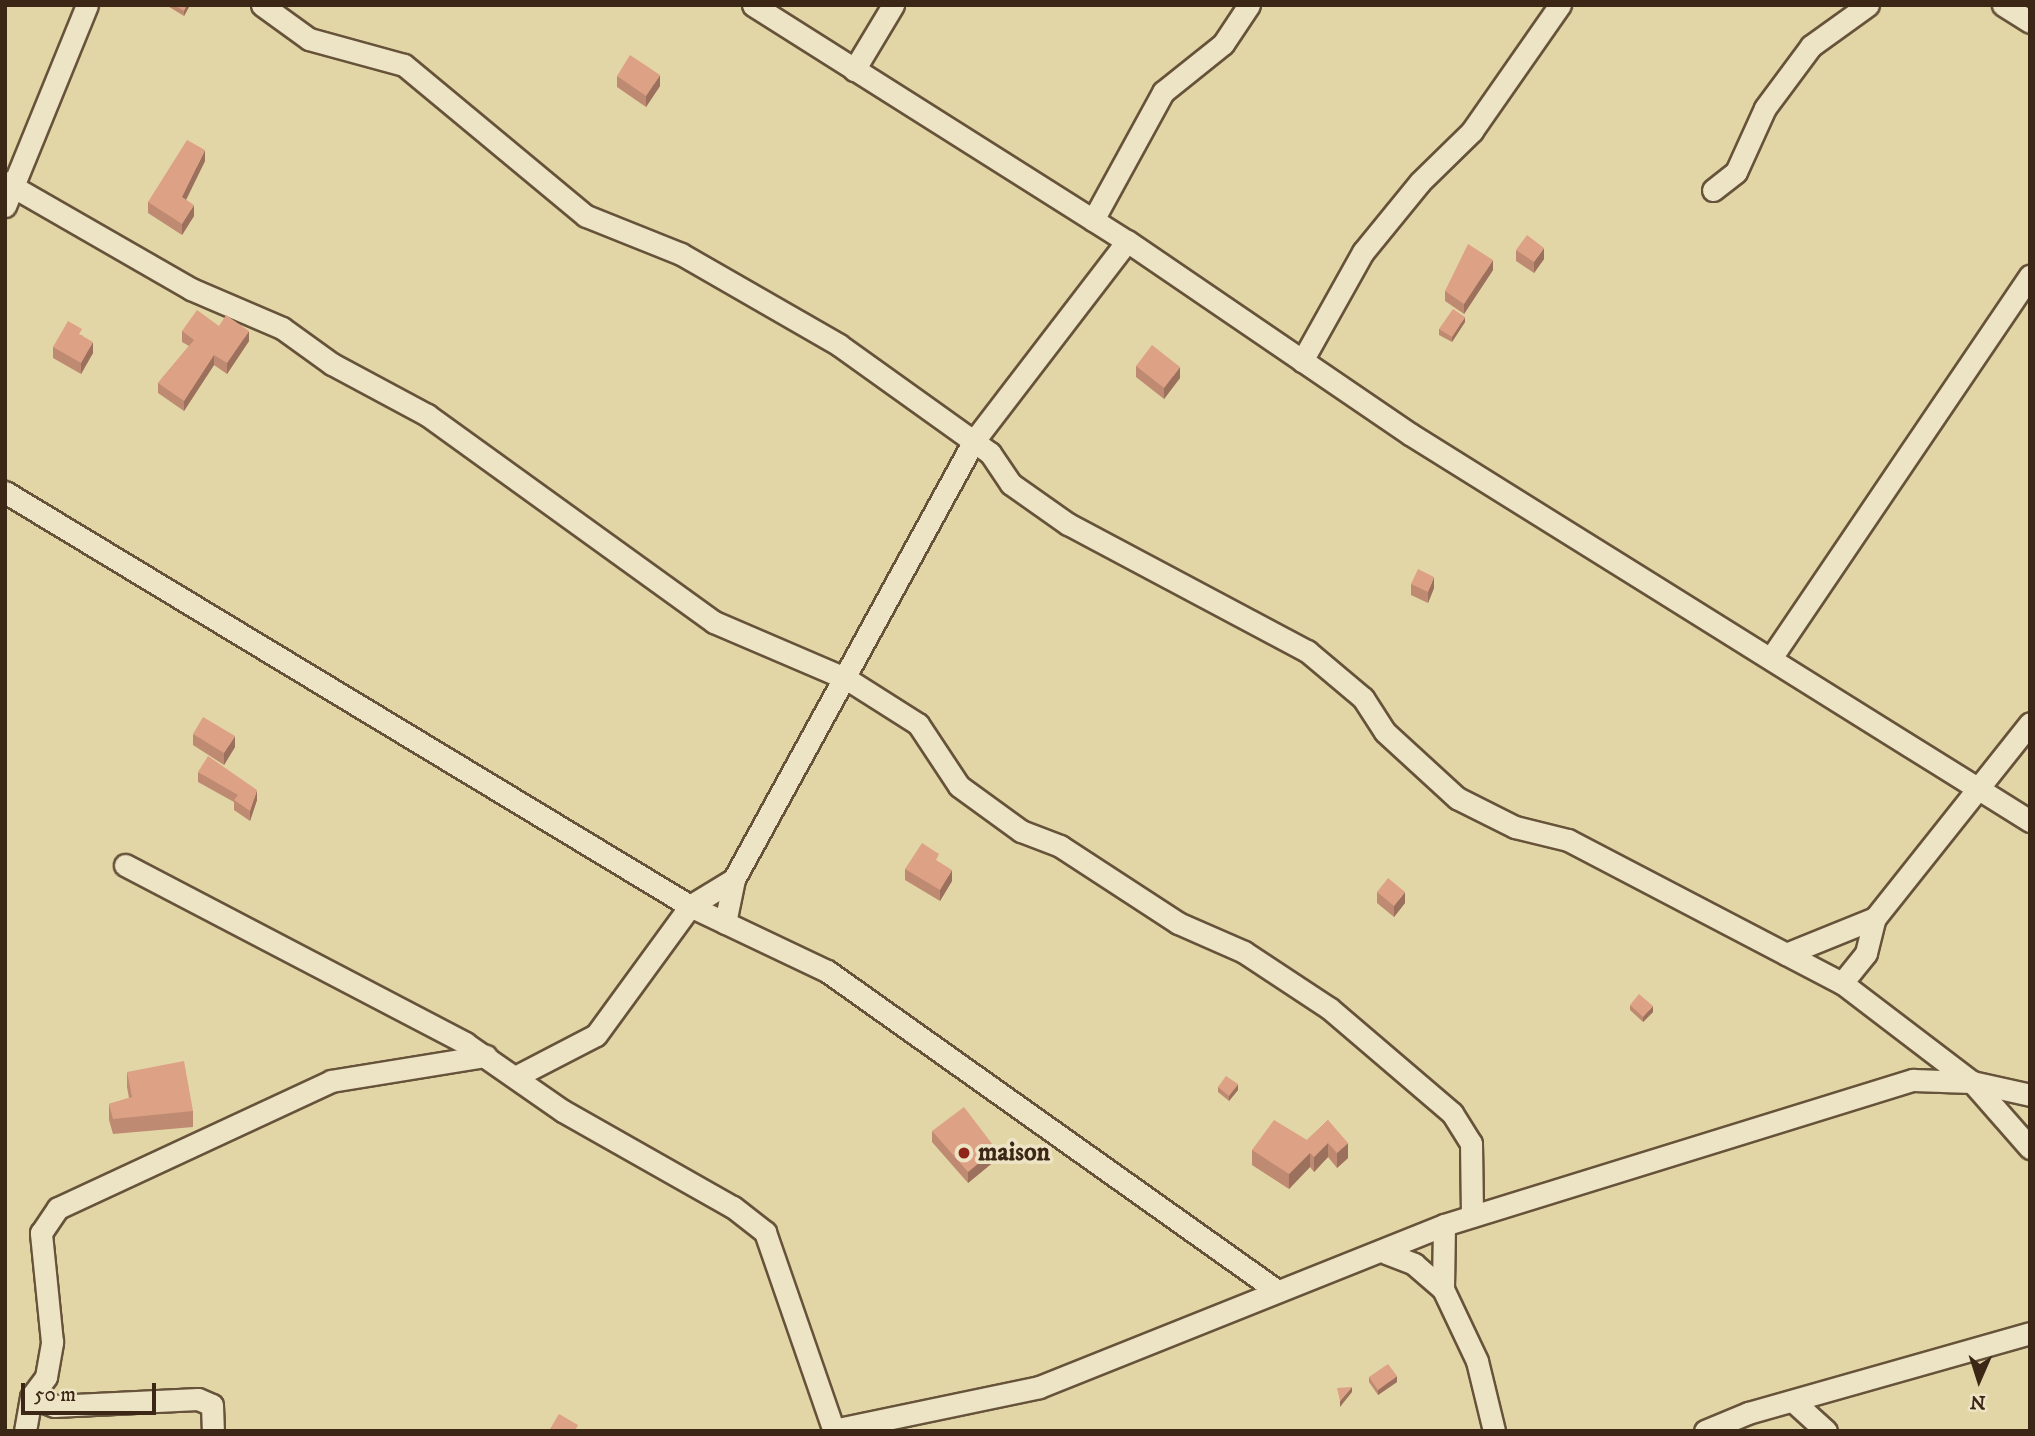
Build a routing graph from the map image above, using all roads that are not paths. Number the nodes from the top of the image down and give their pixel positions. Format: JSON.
{"nodes":[{"id":1,"x":87,"y":5,"type":"edge"},
{"id":2,"x":262,"y":5,"type":"edge"},
{"id":3,"x":753,"y":5,"type":"edge"},
{"id":4,"x":892,"y":5,"type":"edge"},
{"id":5,"x":1249,"y":5,"type":"edge"},
{"id":6,"x":1560,"y":5,"type":"edge"},
{"id":7,"x":1868,"y":5,"type":"edge"},
{"id":8,"x":2003,"y":5,"type":"edge"},
{"id":9,"x":2030,"y":22,"type":"edge"},
{"id":10,"x":854,"y":70,"type":"junction"},
{"id":11,"x":12,"y":184,"type":"edge"},
{"id":12,"x":1713,"y":190,"type":"dead end"},
{"id":13,"x":5,"y":206,"type":"edge"},
{"id":14,"x":1093,"y":220,"type":"junction"},
{"id":15,"x":1127,"y":241,"type":"junction"},
{"id":16,"x":2030,"y":276,"type":"edge"},
{"id":17,"x":1302,"y":361,"type":"junction"},
{"id":18,"x":973,"y":442,"type":"junction"},
{"id":19,"x":5,"y":492,"type":"edge"},
{"id":20,"x":1771,"y":657,"type":"junction"},
{"id":21,"x":848,"y":679,"type":"junction"},
{"id":22,"x":2030,"y":723,"type":"edge"},
{"id":23,"x":1982,"y":789,"type":"junction"},
{"id":24,"x":2030,"y":821,"type":"edge"},
{"id":25,"x":125,"y":865,"type":"dead end"},
{"id":26,"x":734,"y":879,"type":"junction"},
{"id":27,"x":690,"y":905,"type":"junction"},
{"id":28,"x":1875,"y":918,"type":"junction"},
{"id":29,"x":725,"y":923,"type":"junction"},
{"id":30,"x":1786,"y":954,"type":"junction"},
{"id":31,"x":1842,"y":983,"type":"junction"},
{"id":32,"x":486,"y":1056,"type":"junction"},
{"id":33,"x":515,"y":1077,"type":"junction"},
{"id":34,"x":1972,"y":1082,"type":"junction"},
{"id":35,"x":2030,"y":1095,"type":"edge"},
{"id":36,"x":2030,"y":1148,"type":"edge"},
{"id":37,"x":1472,"y":1216,"type":"junction"},
{"id":38,"x":1444,"y":1224,"type":"junction"},
{"id":39,"x":1386,"y":1253,"type":"junction"},
{"id":40,"x":1273,"y":1288,"type":"junction"},
{"id":41,"x":1443,"y":1289,"type":"junction"},
{"id":42,"x":2030,"y":1333,"type":"edge"},
{"id":43,"x":31,"y":1397,"type":"junction"},
{"id":44,"x":1794,"y":1402,"type":"junction"},
{"id":45,"x":25,"y":1431,"type":"edge"},
{"id":46,"x":213,"y":1431,"type":"edge"},
{"id":47,"x":834,"y":1431,"type":"edge"},
{"id":48,"x":1494,"y":1431,"type":"edge"},
{"id":49,"x":1705,"y":1431,"type":"edge"},
{"id":50,"x":1826,"y":1431,"type":"edge"}],
"edges":[{"from":1,"to":11,"type":"street"},
{"from":2,"to":18,"type":"street"},
{"from":3,"to":10,"type":"street"},
{"from":4,"to":10,"type":"street"},
{"from":5,"to":14,"type":"street"},
{"from":6,"to":17,"type":"street"},
{"from":7,"to":12,"type":"street"},
{"from":8,"to":9,"type":"street"},
{"from":10,"to":14,"type":"street"},
{"from":11,"to":13,"type":"street"},
{"from":11,"to":21,"type":"street"},
{"from":14,"to":15,"type":"street"},
{"from":15,"to":17,"type":"street"},
{"from":15,"to":18,"type":"street"},
{"from":16,"to":20,"type":"street"},
{"from":17,"to":20,"type":"street"},
{"from":18,"to":21,"type":"street"},
{"from":18,"to":30,"type":"street"},
{"from":19,"to":27,"type":"street"},
{"from":20,"to":23,"type":"street"},
{"from":21,"to":26,"type":"street"},
{"from":21,"to":37,"type":"street"},
{"from":22,"to":23,"type":"street"},
{"from":23,"to":24,"type":"street"},
{"from":23,"to":28,"type":"street"},
{"from":25,"to":32,"type":"street"},
{"from":26,"to":27,"type":"street"},
{"from":26,"to":29,"type":"street"},
{"from":27,"to":29,"type":"street"},
{"from":27,"to":33,"type":"street"},
{"from":28,"to":30,"type":"street"},
{"from":28,"to":31,"type":"street"},
{"from":29,"to":40,"type":"street"},
{"from":30,"to":31,"type":"street"},
{"from":31,"to":34,"type":"street"},
{"from":32,"to":33,"type":"street"},
{"from":32,"to":43,"type":"street"},
{"from":33,"to":47,"type":"street"},
{"from":34,"to":35,"type":"street"},
{"from":34,"to":36,"type":"street"},
{"from":34,"to":37,"type":"street"},
{"from":37,"to":38,"type":"street"},
{"from":38,"to":39,"type":"street"},
{"from":38,"to":41,"type":"street"},
{"from":39,"to":40,"type":"street"},
{"from":39,"to":41,"type":"street"},
{"from":40,"to":47,"type":"street"},
{"from":41,"to":48,"type":"street"},
{"from":42,"to":44,"type":"street"},
{"from":43,"to":45,"type":"street"},
{"from":43,"to":46,"type":"street"},
{"from":44,"to":49,"type":"street"},
{"from":44,"to":50,"type":"street"}]}
